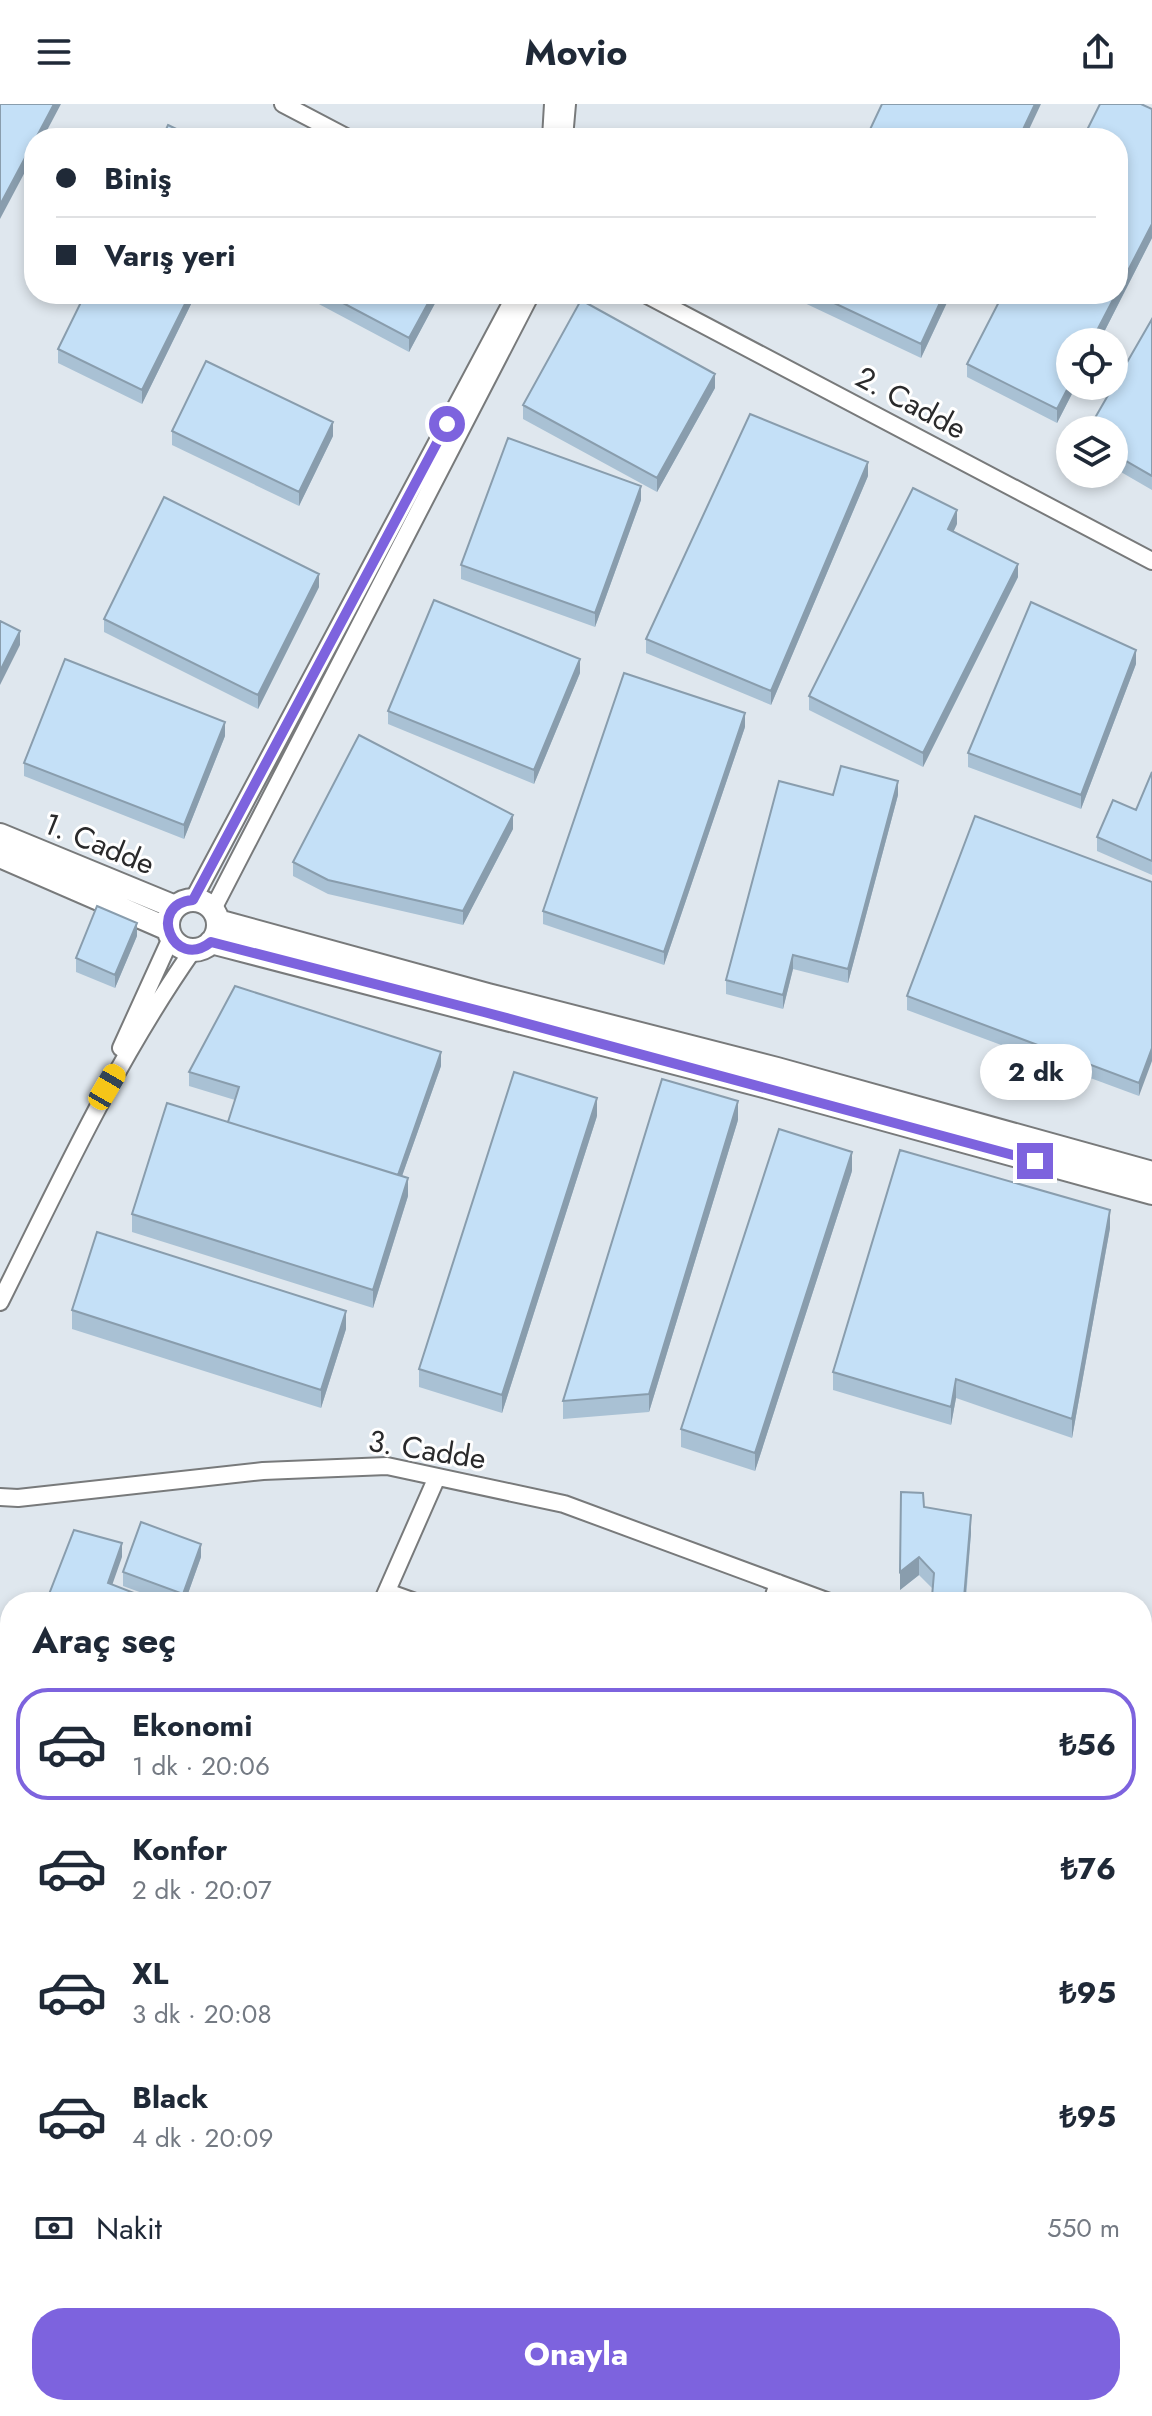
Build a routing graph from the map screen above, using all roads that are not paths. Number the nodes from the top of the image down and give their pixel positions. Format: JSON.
{"nodes":[{"id":1,"x":283,"y":104,"type":"edge"},
{"id":2,"x":553,"y":104,"type":"edge"},
{"id":3,"x":567,"y":104,"type":"edge"},
{"id":4,"x":329,"y":128,"type":"edge"},
{"id":5,"x":557,"y":128,"type":"edge"},
{"id":6,"x":560,"y":128,"type":"edge"},
{"id":7,"x":511,"y":304,"type":"edge"},
{"id":8,"x":525,"y":304,"type":"edge"},
{"id":9,"x":664,"y":304,"type":"edge"},
{"id":10,"x":450,"y":435,"type":"junction"},
{"id":11,"x":387,"y":554,"type":"junction"},
{"id":12,"x":1152,"y":561,"type":"edge"},
{"id":13,"x":288,"y":722,"type":"junction"},
{"id":14,"x":306,"y":731,"type":"junction"},
{"id":15,"x":7,"y":847,"type":"edge"},
{"id":16,"x":200,"y":922,"type":"junction"},
{"id":17,"x":170,"y":933,"type":"junction"},
{"id":18,"x":107,"y":1087,"type":"junction"},
{"id":19,"x":1152,"y":1173,"type":"edge"},
{"id":20,"x":1152,"y":1193,"type":"edge"},
{"id":21,"x":0,"y":1302,"type":"edge"},
{"id":22,"x":437,"y":1477,"type":"junction"},
{"id":23,"x":0,"y":1497,"type":"edge"},
{"id":24,"x":778,"y":1583,"type":"junction"},
{"id":25,"x":387,"y":1592,"type":"edge"},
{"id":26,"x":775,"y":1592,"type":"edge"},
{"id":27,"x":802,"y":1592,"type":"edge"}],
"edges":[{"from":1,"to":4,"type":"street"},
{"from":2,"to":5,"type":"street"},
{"from":3,"to":6,"type":"street"},
{"from":7,"to":10,"type":"street"},
{"from":8,"to":10,"type":"street"},
{"from":9,"to":12,"type":"street","name":"2. Cadde"},
{"from":10,"to":11,"type":"street"},
{"from":11,"to":13,"type":"street"},
{"from":11,"to":14,"type":"street"},
{"from":13,"to":14,"type":"street"},
{"from":13,"to":16,"type":"street"},
{"from":14,"to":16,"type":"street"},
{"from":15,"to":16,"type":"street","name":"1. Cadde"},
{"from":15,"to":17,"type":"street","name":"1. Cadde"},
{"from":16,"to":17,"type":"street"},
{"from":16,"to":17,"type":"street","name":"1. Cadde"},
{"from":16,"to":18,"type":"street"},
{"from":16,"to":19,"type":"street"},
{"from":16,"to":20,"type":"street"},
{"from":17,"to":18,"type":"street"},
{"from":18,"to":21,"type":"street"},
{"from":22,"to":23,"type":"street","name":"3. Cadde"},
{"from":22,"to":24,"type":"street","name":"3. Cadde"},
{"from":22,"to":25,"type":"street"},
{"from":24,"to":26,"type":"street"},
{"from":24,"to":27,"type":"street","name":"3. Cadde"}]}
